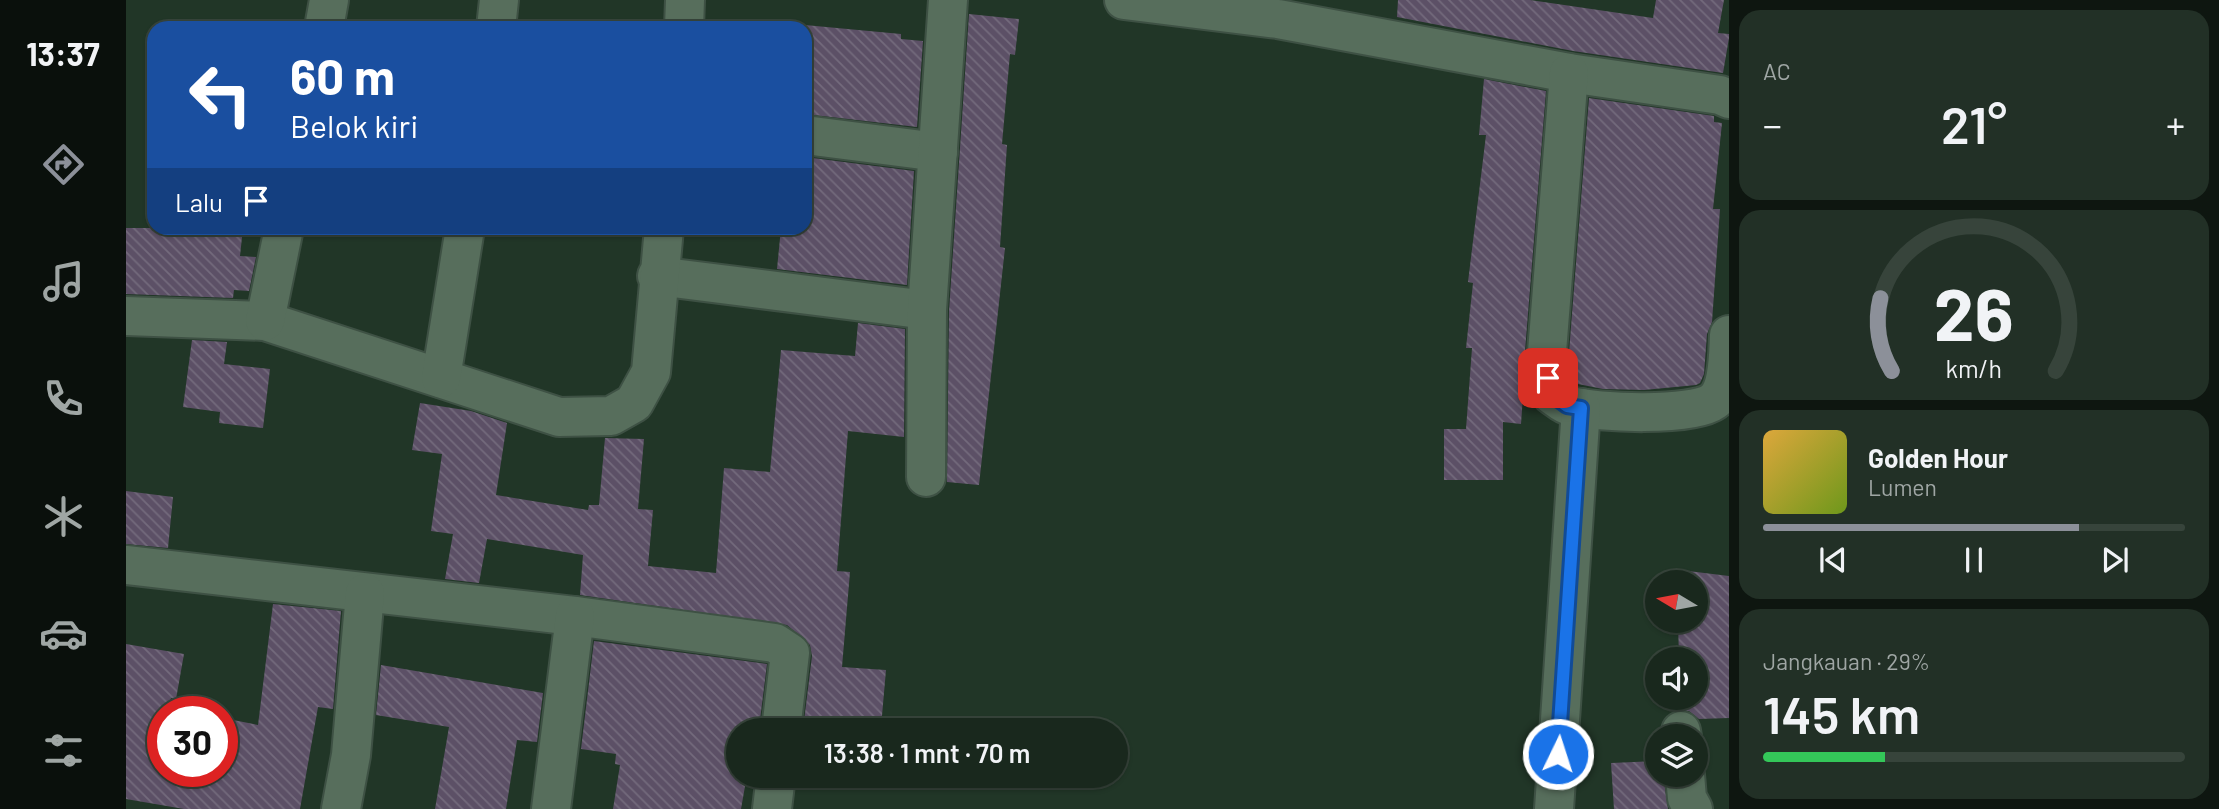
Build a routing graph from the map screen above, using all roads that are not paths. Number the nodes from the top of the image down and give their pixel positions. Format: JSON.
{"nodes":[{"id":1,"x":330,"y":0,"type":"edge"},
{"id":2,"x":499,"y":0,"type":"edge"},
{"id":3,"x":685,"y":0,"type":"edge"},
{"id":4,"x":948,"y":0,"type":"edge"},
{"id":5,"x":1124,"y":0,"type":"edge"},
{"id":6,"x":1279,"y":10,"type":"edge"},
{"id":7,"x":326,"y":21,"type":"edge"},
{"id":8,"x":497,"y":21,"type":"edge"},
{"id":9,"x":684,"y":21,"type":"edge"},
{"id":10,"x":1569,"y":74,"type":"junction"},
{"id":11,"x":1729,"y":99,"type":"edge"},
{"id":12,"x":812,"y":136,"type":"edge"},
{"id":13,"x":938,"y":152,"type":"junction"},
{"id":14,"x":283,"y":235,"type":"edge"},
{"id":15,"x":464,"y":235,"type":"edge"},
{"id":16,"x":663,"y":235,"type":"edge"},
{"id":17,"x":657,"y":276,"type":"junction"},
{"id":18,"x":927,"y":310,"type":"junction"},
{"id":19,"x":126,"y":316,"type":"edge"},
{"id":20,"x":265,"y":321,"type":"junction"},
{"id":21,"x":1729,"y":335,"type":"edge"},
{"id":22,"x":441,"y":378,"type":"junction"},
{"id":23,"x":1581,"y":408,"type":"junction"},
{"id":24,"x":926,"y":477,"type":"dead end"},
{"id":25,"x":126,"y":565,"type":"edge"},
{"id":26,"x":365,"y":593,"type":"junction"},
{"id":27,"x":575,"y":616,"type":"junction"},
{"id":28,"x":782,"y":718,"type":"edge"},
{"id":29,"x":1686,"y":787,"type":"edge"},
{"id":30,"x":774,"y":788,"type":"edge"},
{"id":31,"x":341,"y":809,"type":"edge"},
{"id":32,"x":551,"y":809,"type":"edge"},
{"id":33,"x":772,"y":809,"type":"edge"},
{"id":34,"x":1554,"y":809,"type":"edge"},
{"id":35,"x":1693,"y":809,"type":"edge"}],
"edges":[{"from":1,"to":7,"type":"street"},
{"from":2,"to":8,"type":"street"},
{"from":3,"to":9,"type":"street"},
{"from":4,"to":13,"type":"street"},
{"from":5,"to":6,"type":"street"},
{"from":6,"to":10,"type":"street"},
{"from":10,"to":11,"type":"street"},
{"from":10,"to":23,"type":"street"},
{"from":12,"to":13,"type":"street"},
{"from":13,"to":18,"type":"street"},
{"from":14,"to":20,"type":"street"},
{"from":15,"to":22,"type":"street"},
{"from":16,"to":17,"type":"street"},
{"from":17,"to":18,"type":"street"},
{"from":17,"to":22,"type":"street"},
{"from":18,"to":24,"type":"street"},
{"from":19,"to":20,"type":"street"},
{"from":20,"to":22,"type":"street"},
{"from":21,"to":23,"type":"street"},
{"from":23,"to":34,"type":"street"},
{"from":25,"to":26,"type":"street"},
{"from":26,"to":27,"type":"street"},
{"from":26,"to":31,"type":"street"},
{"from":27,"to":28,"type":"street"},
{"from":27,"to":32,"type":"street"},
{"from":29,"to":35,"type":"street"},
{"from":30,"to":33,"type":"street"}]}
